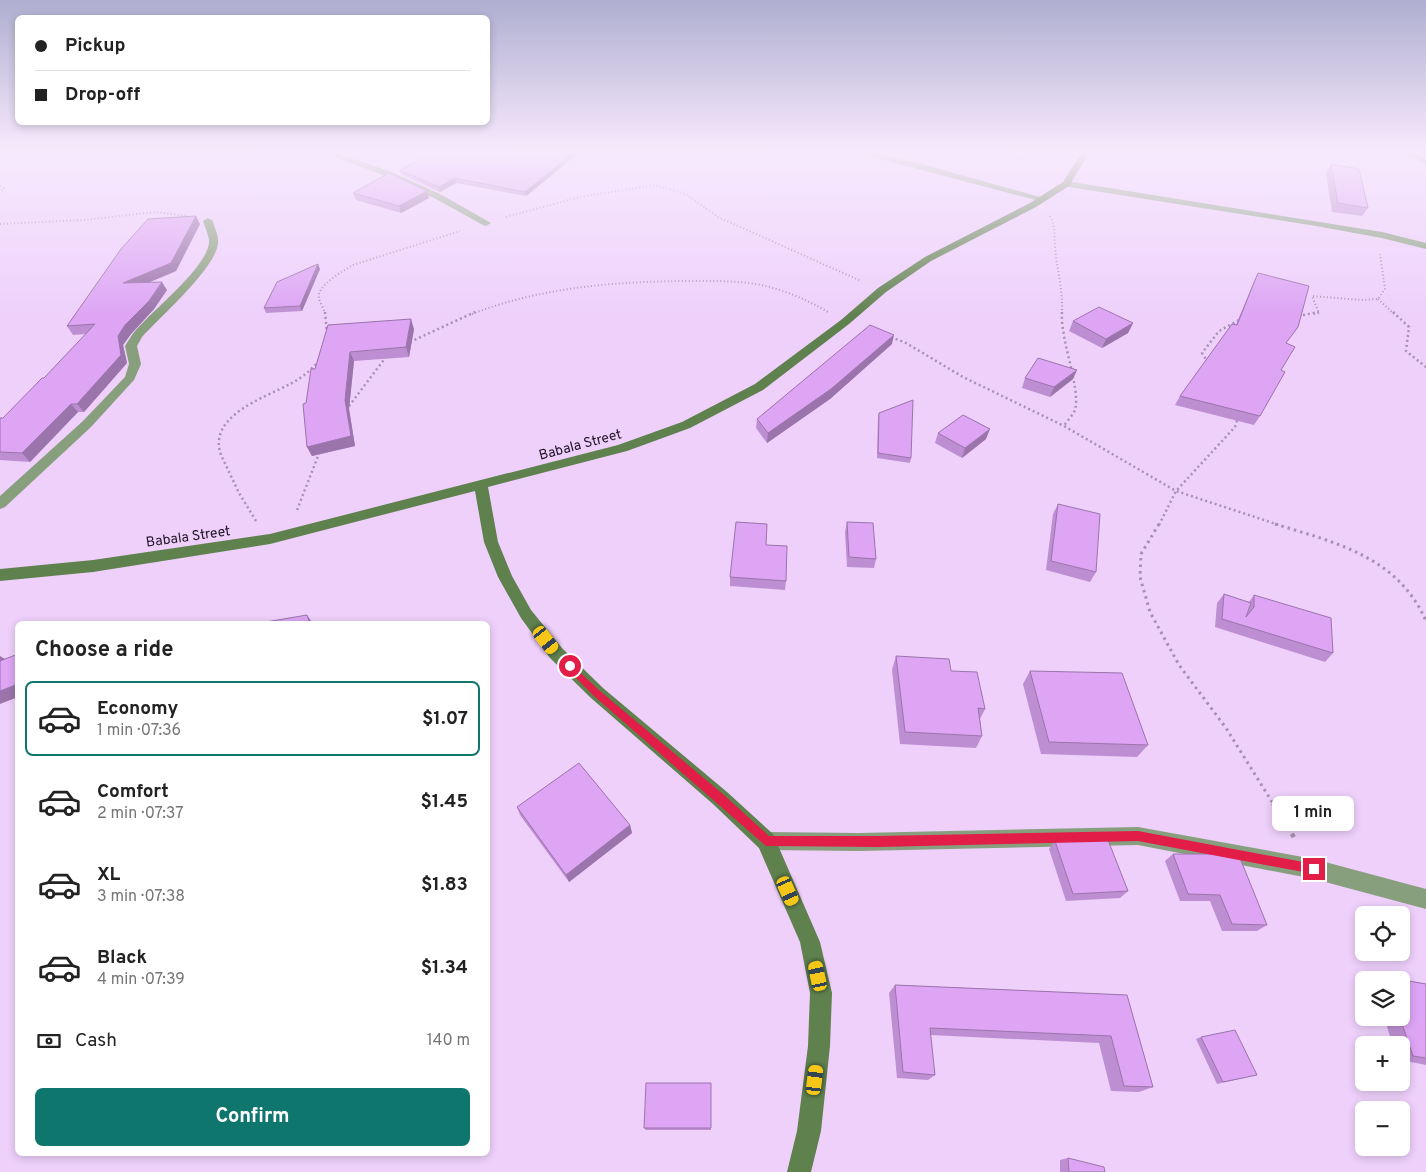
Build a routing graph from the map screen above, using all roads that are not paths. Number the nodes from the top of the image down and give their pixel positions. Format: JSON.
{"nodes":[{"id":1,"x":456,"y":207,"type":"edge"},
{"id":2,"x":1029,"y":207,"type":"edge"},
{"id":3,"x":1211,"y":207,"type":"edge"},
{"id":4,"x":208,"y":220,"type":"road end"},
{"id":5,"x":486,"y":223,"type":"road end"},
{"id":6,"x":1426,"y":246,"type":"edge"},
{"id":7,"x":481,"y":486,"type":"junction"},
{"id":8,"x":0,"y":504,"type":"edge"},
{"id":9,"x":0,"y":576,"type":"edge"},
{"id":10,"x":766,"y":841,"type":"junction"},
{"id":11,"x":1426,"y":899,"type":"edge"},
{"id":12,"x":799,"y":1172,"type":"edge"}],
"edges":[{"from":1,"to":5,"type":"street"},
{"from":2,"to":7,"type":"street","name":"Babala Street"},
{"from":3,"to":6,"type":"street"},
{"from":4,"to":8,"type":"street"},
{"from":7,"to":9,"type":"street","name":"Babala Street"},
{"from":7,"to":10,"type":"street"},
{"from":10,"to":11,"type":"street"},
{"from":10,"to":12,"type":"street"}]}
